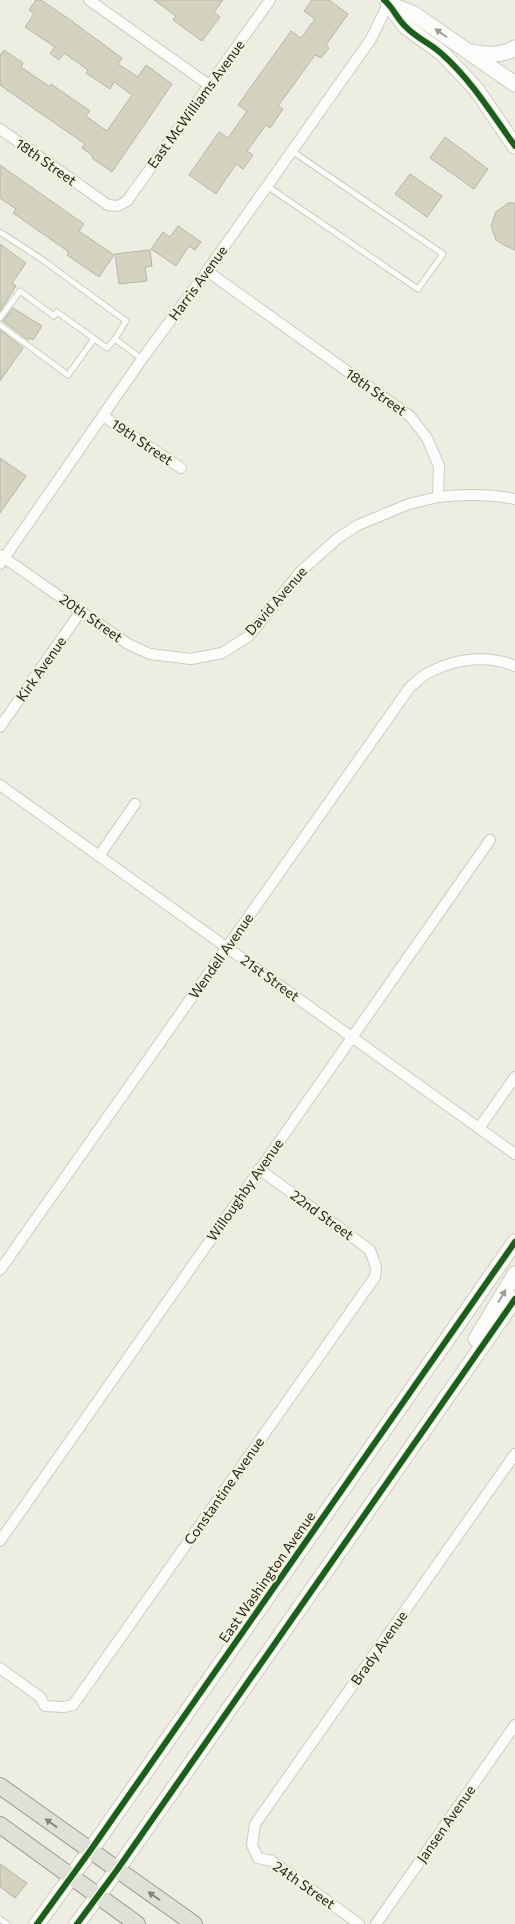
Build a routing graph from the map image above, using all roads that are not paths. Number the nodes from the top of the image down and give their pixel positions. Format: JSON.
{"nodes":[{"id":1,"x":89,"y":0,"type":"edge"},
{"id":2,"x":270,"y":0,"type":"edge"},
{"id":3,"x":387,"y":1,"type":"edge"},
{"id":4,"x":515,"y":48,"type":"edge"},
{"id":5,"x":468,"y":51,"type":"junction"},
{"id":6,"x":515,"y":84,"type":"edge"},
{"id":7,"x":209,"y":85,"type":"junction"},
{"id":8,"x":0,"y":129,"type":"edge"},
{"id":9,"x":515,"y":146,"type":"edge"},
{"id":10,"x":292,"y":152,"type":"junction"},
{"id":11,"x":267,"y":186,"type":"junction"},
{"id":12,"x":118,"y":206,"type":"joint"},
{"id":13,"x":0,"y":232,"type":"edge"},
{"id":14,"x":206,"y":271,"type":"junction"},
{"id":15,"x":0,"y":318,"type":"edge"},
{"id":16,"x":0,"y":325,"type":"edge"},
{"id":17,"x":94,"y":339,"type":"junction"},
{"id":18,"x":114,"y":339,"type":"junction"},
{"id":19,"x":142,"y":359,"type":"junction"},
{"id":20,"x":103,"y":416,"type":"junction"},
{"id":21,"x":181,"y":468,"type":"dead end"},
{"id":22,"x":438,"y":497,"type":"junction"},
{"id":23,"x":515,"y":499,"type":"edge"},
{"id":24,"x":1,"y":559,"type":"edge"},
{"id":25,"x":81,"y":611,"type":"junction"},
{"id":26,"x":191,"y":659,"type":"joint"},
{"id":27,"x":515,"y":666,"type":"edge"},
{"id":28,"x":0,"y":727,"type":"edge"},
{"id":29,"x":0,"y":785,"type":"edge"},
{"id":30,"x":135,"y":804,"type":"dead end"},
{"id":31,"x":490,"y":840,"type":"dead end"},
{"id":32,"x":99,"y":856,"type":"junction"},
{"id":33,"x":227,"y":947,"type":"junction"},
{"id":34,"x":352,"y":1037,"type":"junction"},
{"id":35,"x":515,"y":1077,"type":"edge"},
{"id":36,"x":479,"y":1128,"type":"junction"},
{"id":37,"x":515,"y":1154,"type":"edge"},
{"id":38,"x":259,"y":1169,"type":"junction"},
{"id":39,"x":515,"y":1242,"type":"edge"},
{"id":40,"x":376,"y":1267,"type":"joint"},
{"id":41,"x":0,"y":1270,"type":"edge"},
{"id":42,"x":515,"y":1274,"type":"edge"},
{"id":43,"x":515,"y":1299,"type":"edge"},
{"id":44,"x":465,"y":1371,"type":"junction"},
{"id":45,"x":515,"y":1454,"type":"edge"},
{"id":46,"x":0,"y":1541,"type":"edge"},
{"id":47,"x":0,"y":1668,"type":"edge"},
{"id":48,"x":515,"y":1725,"type":"edge"},
{"id":49,"x":0,"y":1786,"type":"edge"},
{"id":50,"x":0,"y":1825,"type":"edge"},
{"id":51,"x":252,"y":1845,"type":"joint"},
{"id":52,"x":90,"y":1851,"type":"junction"},
{"id":53,"x":117,"y":1870,"type":"junction"},
{"id":54,"x":71,"y":1878,"type":"junction"},
{"id":55,"x":97,"y":1896,"type":"junction"},
{"id":56,"x":0,"y":1919,"type":"edge"},
{"id":57,"x":7,"y":1924,"type":"edge"},
{"id":58,"x":37,"y":1924,"type":"edge"},
{"id":59,"x":77,"y":1924,"type":"edge"},
{"id":60,"x":137,"y":1924,"type":"edge"},
{"id":61,"x":194,"y":1924,"type":"edge"},
{"id":62,"x":359,"y":1924,"type":"edge"},
{"id":63,"x":376,"y":1924,"type":"edge"}],
"edges":[{"from":1,"to":7,"type":"street"},
{"from":2,"to":7,"type":"street","name":"East McWilliams Avenue"},
{"from":5,"to":3,"type":"main road","one_way":true},
{"from":3,"to":9,"type":"main road"},
{"from":3,"to":10,"type":"street","name":"Harris Avenue"},
{"from":4,"to":5,"type":"main road"},
{"from":5,"to":6,"type":"main road"},
{"from":7,"to":12,"type":"street","name":"East McWilliams Avenue"},
{"from":8,"to":12,"type":"street","name":"18th Street"},
{"from":10,"to":11,"type":"street","name":"Harris Avenue"},
{"from":10,"to":11,"type":"lane"},
{"from":11,"to":14,"type":"street","name":"Harris Avenue"},
{"from":13,"to":18,"type":"lane"},
{"from":14,"to":19,"type":"street","name":"Harris Avenue"},
{"from":14,"to":22,"type":"street","name":"18th Street"},
{"from":15,"to":17,"type":"lane"},
{"from":16,"to":17,"type":"lane"},
{"from":17,"to":18,"type":"lane"},
{"from":18,"to":19,"type":"lane"},
{"from":19,"to":20,"type":"street","name":"Harris Avenue"},
{"from":20,"to":21,"type":"street","name":"19th Street"},
{"from":20,"to":24,"type":"street","name":"Harris Avenue"},
{"from":22,"to":23,"type":"street"},
{"from":22,"to":26,"type":"street","name":"David Avenue"},
{"from":24,"to":25,"type":"street","name":"20th Street"},
{"from":25,"to":26,"type":"street","name":"20th Street"},
{"from":25,"to":28,"type":"street","name":"Kirk Avenue"},
{"from":27,"to":33,"type":"street","name":"Wendell Avenue"},
{"from":29,"to":32,"type":"street","name":"21st Street"},
{"from":30,"to":32,"type":"street"},
{"from":31,"to":34,"type":"street","name":"Willoughby Avenue"},
{"from":32,"to":33,"type":"street","name":"21st Street"},
{"from":33,"to":34,"type":"street","name":"21st Street"},
{"from":33,"to":41,"type":"street","name":"Wendell Avenue"},
{"from":34,"to":36,"type":"street","name":"21st Street"},
{"from":34,"to":38,"type":"street","name":"Willoughby Avenue"},
{"from":35,"to":36,"type":"street"},
{"from":36,"to":37,"type":"street","name":"21st Street"},
{"from":38,"to":40,"type":"street","name":"22nd Street"},
{"from":38,"to":46,"type":"street","name":"Willoughby Avenue"},
{"from":39,"to":52,"type":"main road","name":"East Washington Avenue"},
{"from":40,"to":47,"type":"street","name":"Constantine Avenue"},
{"from":44,"to":42,"type":"main road","one_way":true},
{"from":43,"to":44,"type":"main road"},
{"from":44,"to":53,"type":"main road"},
{"from":45,"to":51,"type":"street","name":"Brady Avenue"},
{"from":48,"to":63,"type":"street","name":"Jansen Avenue"},
{"from":52,"to":49,"type":"main road","one_way":true},
{"from":50,"to":54,"type":"main road"},
{"from":51,"to":62,"type":"street","name":"24th Street"},
{"from":52,"to":53,"type":"main road"},
{"from":52,"to":54,"type":"main road","name":"East Washington Avenue"},
{"from":53,"to":55,"type":"main road"},
{"from":61,"to":53,"type":"main road","one_way":true},
{"from":54,"to":55,"type":"main road"},
{"from":54,"to":58,"type":"main road","name":"East Washington Avenue"},
{"from":55,"to":59,"type":"main road"},
{"from":55,"to":60,"type":"main road"},
{"from":56,"to":57,"type":"lane"}]}
